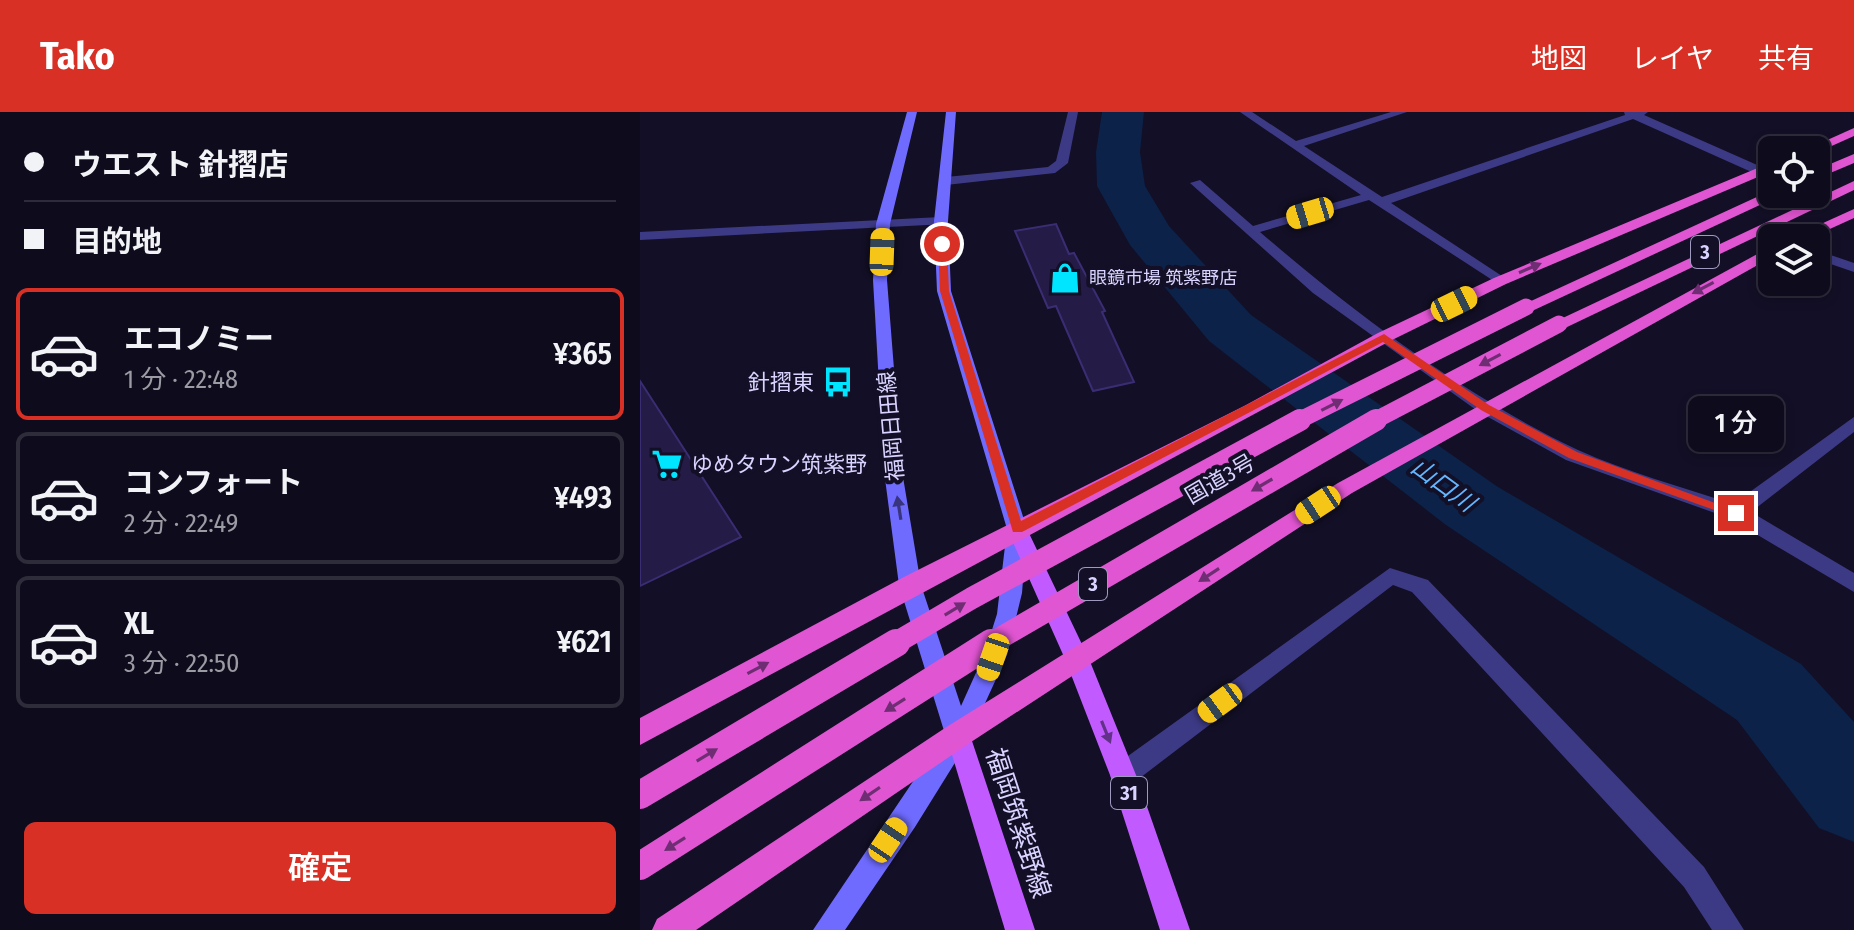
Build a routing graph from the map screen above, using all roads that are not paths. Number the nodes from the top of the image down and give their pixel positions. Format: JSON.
{"nodes":[{"id":1,"x":912,"y":112,"type":"edge"},
{"id":2,"x":951,"y":112,"type":"edge"},
{"id":3,"x":1073,"y":112,"type":"edge"},
{"id":4,"x":1245,"y":112,"type":"edge"},
{"id":5,"x":1402,"y":112,"type":"edge"},
{"id":6,"x":1635,"y":113,"type":"edge"},
{"id":7,"x":1854,"y":132,"type":"edge"},
{"id":8,"x":1830,"y":142,"type":"edge"},
{"id":9,"x":1294,"y":145,"type":"junction"},
{"id":10,"x":1854,"y":158,"type":"edge"},
{"id":11,"x":1758,"y":165,"type":"edge"},
{"id":12,"x":1830,"y":169,"type":"edge"},
{"id":13,"x":1758,"y":171,"type":"edge"},
{"id":14,"x":946,"y":181,"type":"junction"},
{"id":15,"x":1196,"y":183,"type":"dead end"},
{"id":16,"x":1854,"y":185,"type":"edge"},
{"id":17,"x":1375,"y":199,"type":"junction"},
{"id":18,"x":1758,"y":200,"type":"edge"},
{"id":19,"x":1854,"y":213,"type":"edge"},
{"id":20,"x":941,"y":221,"type":"junction"},
{"id":21,"x":883,"y":224,"type":"junction"},
{"id":22,"x":1829,"y":224,"type":"edge"},
{"id":23,"x":1251,"y":231,"type":"junction"},
{"id":24,"x":640,"y":236,"type":"edge"},
{"id":25,"x":1758,"y":259,"type":"edge"},
{"id":26,"x":1830,"y":259,"type":"edge"},
{"id":27,"x":1854,"y":268,"type":"edge"},
{"id":28,"x":1500,"y":281,"type":"junction"},
{"id":29,"x":1377,"y":341,"type":"junction"},
{"id":30,"x":1485,"y":408,"type":"junction"},
{"id":31,"x":1854,"y":423,"type":"edge"},
{"id":32,"x":1736,"y":513,"type":"junction"},
{"id":33,"x":1017,"y":529,"type":"junction"},
{"id":34,"x":1854,"y":583,"type":"edge"},
{"id":35,"x":910,"y":585,"type":"junction"},
{"id":36,"x":1077,"y":659,"type":"junction"},
{"id":37,"x":640,"y":732,"type":"edge"},
{"id":38,"x":958,"y":735,"type":"junction"},
{"id":39,"x":1123,"y":775,"type":"junction"},
{"id":40,"x":640,"y":795,"type":"edge"},
{"id":41,"x":640,"y":866,"type":"edge"},
{"id":42,"x":668,"y":930,"type":"edge"},
{"id":43,"x":828,"y":930,"type":"edge"},
{"id":44,"x":1020,"y":930,"type":"edge"},
{"id":45,"x":1175,"y":930,"type":"edge"},
{"id":46,"x":1729,"y":930,"type":"edge"}],
"edges":[{"from":1,"to":21,"type":"main road","name":"福岡日田線"},
{"from":2,"to":14,"type":"main road"},
{"from":3,"to":14,"type":"street"},
{"from":4,"to":9,"type":"street"},
{"from":5,"to":9,"type":"street"},
{"from":6,"to":11,"type":"street"},
{"from":6,"to":17,"type":"street"},
{"from":7,"to":8,"type":"highway"},
{"from":9,"to":17,"type":"street"},
{"from":10,"to":12,"type":"highway"},
{"from":28,"to":13,"type":"highway","one_way":true},
{"from":14,"to":20,"type":"main road"},
{"from":15,"to":23,"type":"street"},
{"from":16,"to":41,"type":"highway","name":"国道3号","number":"3","one_way":true,"bridge":true},
{"from":17,"to":23,"type":"street"},
{"from":17,"to":28,"type":"street"},
{"from":40,"to":18,"type":"highway","name":"国道3号","number":"3","one_way":true,"bridge":true},
{"from":19,"to":22,"type":"highway"},
{"from":20,"to":21,"type":"street"},
{"from":20,"to":33,"type":"main road"},
{"from":21,"to":24,"type":"street"},
{"from":35,"to":21,"type":"main road","name":"福岡日田線","one_way":true},
{"from":23,"to":29,"type":"street"},
{"from":25,"to":30,"type":"highway","one_way":true},
{"from":26,"to":27,"type":"street"},
{"from":28,"to":29,"type":"highway"},
{"from":29,"to":30,"type":"street"},
{"from":29,"to":33,"type":"highway"},
{"from":30,"to":32,"type":"street"},
{"from":30,"to":36,"type":"highway","one_way":true},
{"from":31,"to":32,"type":"street"},
{"from":32,"to":34,"type":"street"},
{"from":33,"to":35,"type":"highway"},
{"from":33,"to":36,"type":"main road","number":"31"},
{"from":33,"to":38,"type":"main road"},
{"from":37,"to":35,"type":"highway","one_way":true},
{"from":35,"to":38,"type":"main road","name":"福岡日田線"},
{"from":36,"to":38,"type":"highway"},
{"from":36,"to":39,"type":"main road","number":"31","one_way":true},
{"from":38,"to":42,"type":"highway","one_way":true},
{"from":38,"to":43,"type":"main road"},
{"from":38,"to":44,"type":"main road","name":"福岡筑紫野線"},
{"from":39,"to":45,"type":"main road","number":"31"},
{"from":39,"to":46,"type":"street"}]}
